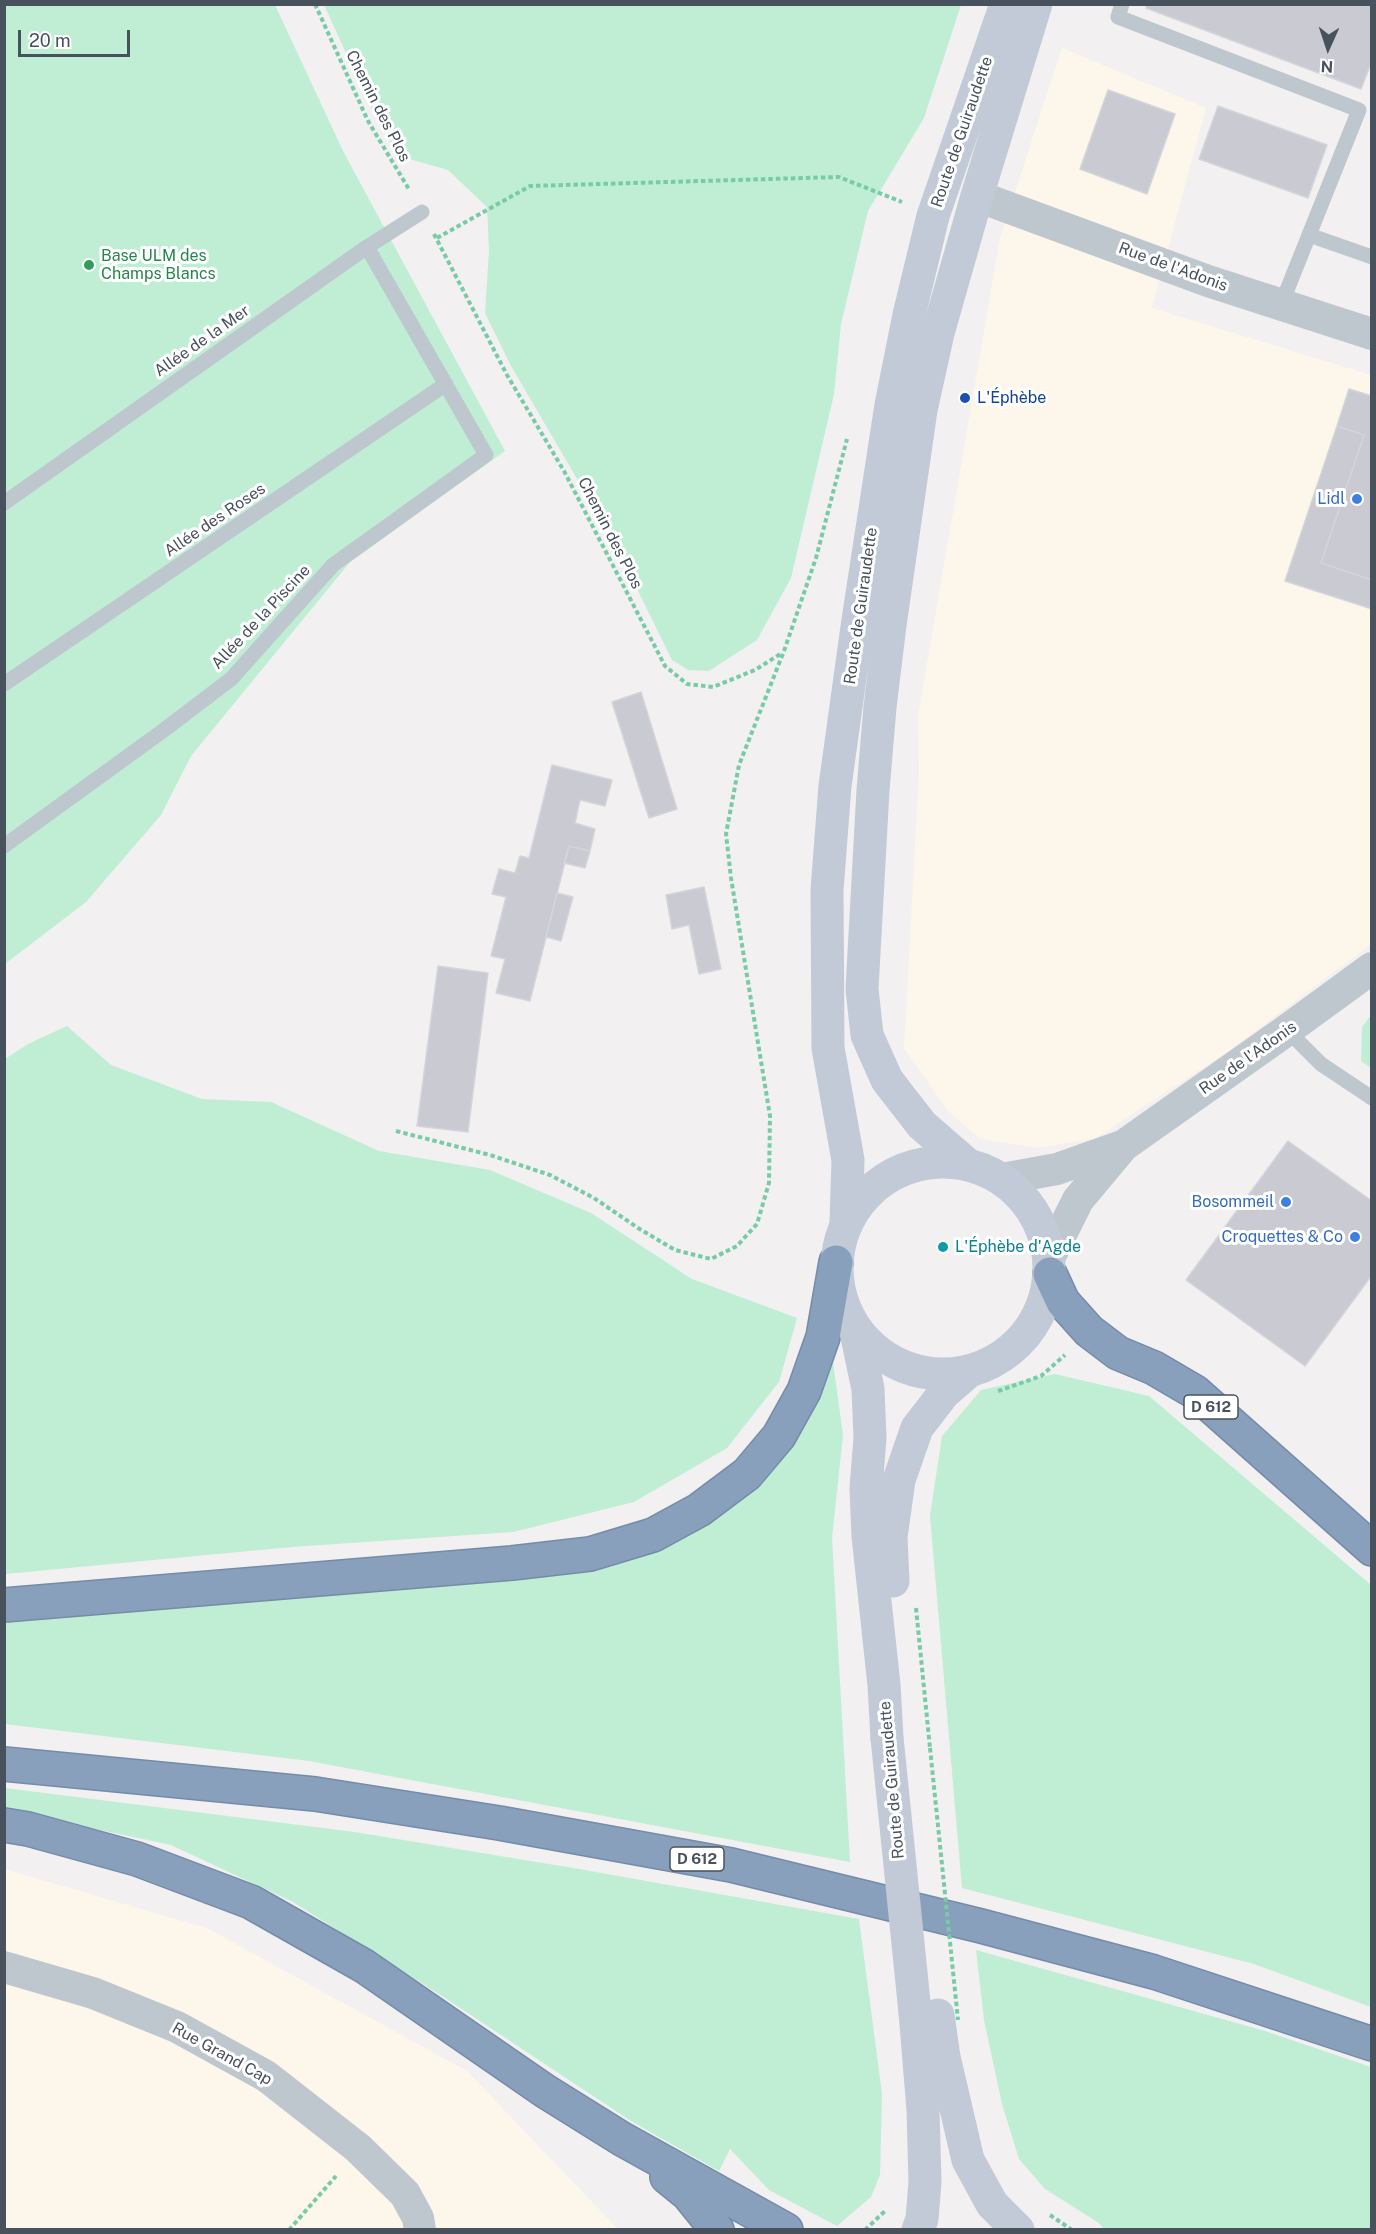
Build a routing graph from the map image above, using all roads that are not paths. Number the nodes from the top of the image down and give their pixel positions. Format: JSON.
{"nodes":[{"id":1,"x":1006,"y":4,"type":"edge"},
{"id":2,"x":1018,"y":4,"type":"edge"},
{"id":3,"x":1036,"y":4,"type":"edge"},
{"id":4,"x":1122,"y":4,"type":"edge"},
{"id":5,"x":976,"y":196,"type":"junction"},
{"id":6,"x":422,"y":212,"type":"road end"},
{"id":7,"x":1309,"y":235,"type":"junction"},
{"id":8,"x":367,"y":246,"type":"junction"},
{"id":9,"x":1371,"y":257,"type":"edge"},
{"id":10,"x":1281,"y":305,"type":"junction"},
{"id":11,"x":1371,"y":334,"type":"edge"},
{"id":12,"x":446,"y":384,"type":"junction"},
{"id":13,"x":4,"y":503,"type":"edge"},
{"id":14,"x":4,"y":684,"type":"edge"},
{"id":15,"x":4,"y":846,"type":"edge"},
{"id":16,"x":1371,"y":968,"type":"edge"},
{"id":17,"x":1287,"y":1030,"type":"junction"},
{"id":18,"x":1371,"y":1098,"type":"edge"},
{"id":19,"x":1123,"y":1146,"type":"junction"},
{"id":20,"x":967,"y":1164,"type":"junction"},
{"id":21,"x":1002,"y":1179,"type":"junction"},
{"id":22,"x":846,"y":1222,"type":"junction"},
{"id":23,"x":836,"y":1262,"type":"junction"},
{"id":24,"x":1050,"y":1265,"type":"junction"},
{"id":25,"x":856,"y":1332,"type":"junction"},
{"id":26,"x":967,"y":1373,"type":"junction"},
{"id":27,"x":1371,"y":1549,"type":"edge"},
{"id":28,"x":4,"y":1605,"type":"edge"},
{"id":29,"x":909,"y":1743,"type":"junction"},
{"id":30,"x":4,"y":1764,"type":"edge"},
{"id":31,"x":4,"y":1825,"type":"edge"},
{"id":32,"x":4,"y":1967,"type":"edge"},
{"id":33,"x":937,"y":2016,"type":"junction"},
{"id":34,"x":1371,"y":2044,"type":"edge"},
{"id":35,"x":622,"y":2139,"type":"junction"},
{"id":36,"x":425,"y":2226,"type":"edge"},
{"id":37,"x":717,"y":2229,"type":"edge"},
{"id":38,"x":786,"y":2229,"type":"edge"},
{"id":39,"x":918,"y":2229,"type":"edge"},
{"id":40,"x":1018,"y":2229,"type":"edge"}],
"edges":[{"from":1,"to":22,"type":"street","name":"Route de Guiraudette"},
{"from":2,"to":5,"type":"street","name":"Route de Guiraudette"},
{"from":3,"to":5,"type":"street","name":"Route de Guiraudette"},
{"from":4,"to":7,"type":"lane"},
{"from":5,"to":10,"type":"street","name":"Rue de l'Adonis"},
{"from":5,"to":20,"type":"street","name":"Route de Guiraudette"},
{"from":6,"to":8,"type":"lane","name":"Allée de la Mer"},
{"from":7,"to":9,"type":"lane"},
{"from":7,"to":10,"type":"lane"},
{"from":8,"to":12,"type":"lane"},
{"from":8,"to":13,"type":"lane","name":"Allée de la Mer"},
{"from":10,"to":11,"type":"street","name":"Rue de l'Adonis"},
{"from":12,"to":14,"type":"lane","name":"Allée des Roses"},
{"from":12,"to":15,"type":"lane","name":"Allée de la Piscine"},
{"from":16,"to":17,"type":"street","name":"Rue de l'Adonis"},
{"from":17,"to":18,"type":"lane"},
{"from":17,"to":19,"type":"street","name":"Rue de l'Adonis"},
{"from":19,"to":21,"type":"street","name":"Rue de l'Adonis"},
{"from":19,"to":24,"type":"street","name":"Rue de l'Adonis"},
{"from":20,"to":21,"type":"street"},
{"from":20,"to":22,"type":"street"},
{"from":21,"to":24,"type":"street"},
{"from":22,"to":23,"type":"street"},
{"from":23,"to":25,"type":"street"},
{"from":23,"to":28,"type":"highway"},
{"from":24,"to":26,"type":"street"},
{"from":24,"to":27,"type":"highway","number":"D 612"},
{"from":25,"to":26,"type":"street"},
{"from":25,"to":29,"type":"street","name":"Route de Guiraudette"},
{"from":26,"to":29,"type":"street","name":"Route de Guiraudette"},
{"from":29,"to":33,"type":"street","name":"Route de Guiraudette"},
{"from":30,"to":34,"type":"highway","number":"D 612"},
{"from":31,"to":35,"type":"highway"},
{"from":32,"to":36,"type":"street","name":"Rue Grand Cap"},
{"from":33,"to":39,"type":"street","name":"Route de Guiraudette"},
{"from":33,"to":40,"type":"street","name":"Route de Guiraudette"},
{"from":35,"to":37,"type":"highway"},
{"from":35,"to":38,"type":"highway"}]}
